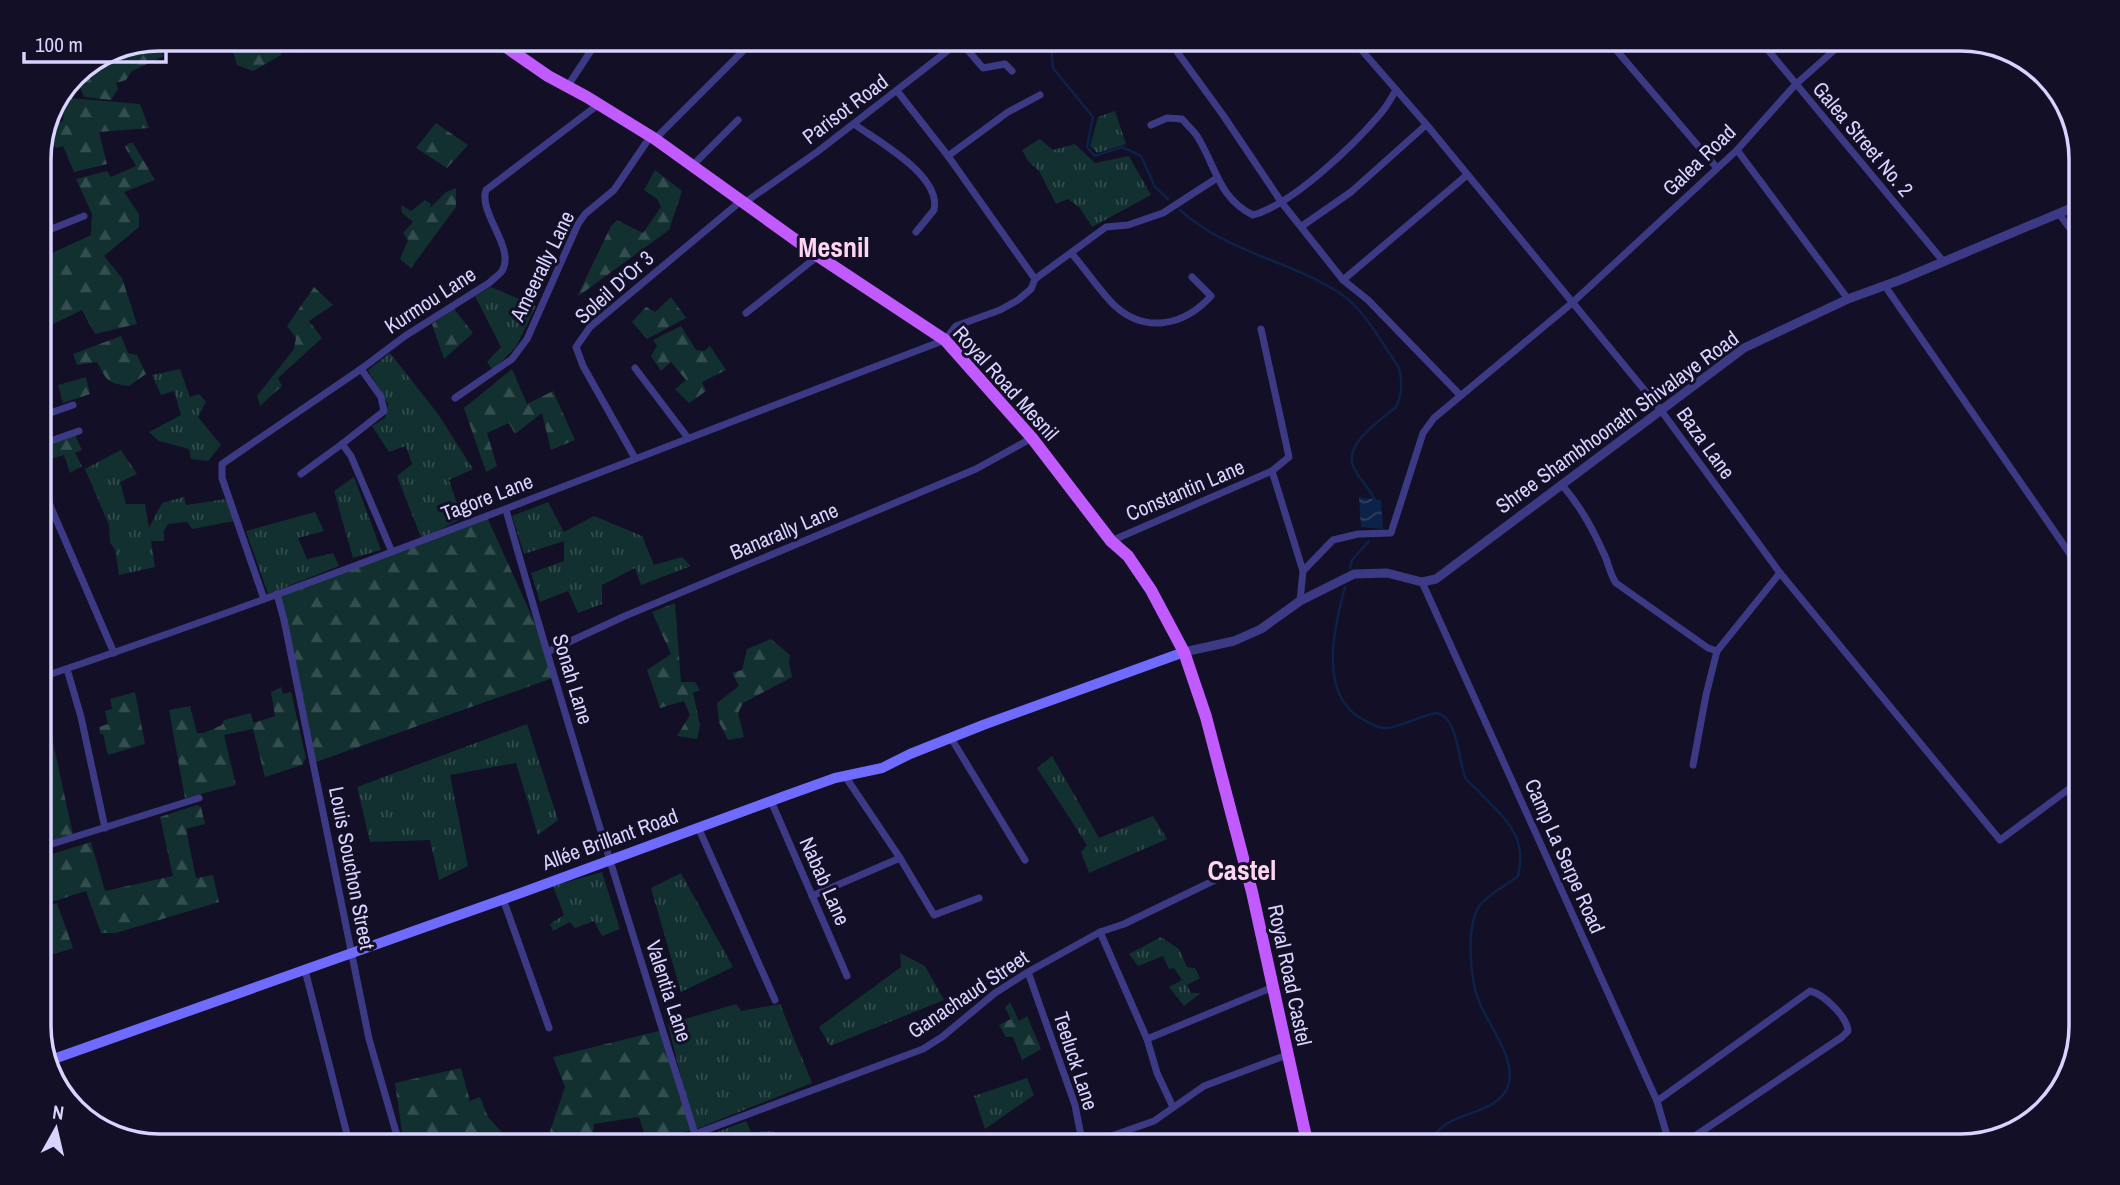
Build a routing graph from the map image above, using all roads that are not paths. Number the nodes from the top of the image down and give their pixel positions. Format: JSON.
{"nodes":[{"id":1,"x":513,"y":51,"type":"edge"},
{"id":2,"x":591,"y":51,"type":"edge"},
{"id":3,"x":742,"y":51,"type":"edge"},
{"id":4,"x":948,"y":51,"type":"edge"},
{"id":5,"x":970,"y":51,"type":"edge"},
{"id":6,"x":1176,"y":51,"type":"edge"},
{"id":7,"x":1362,"y":51,"type":"edge"},
{"id":8,"x":1617,"y":51,"type":"edge"},
{"id":9,"x":1768,"y":51,"type":"edge"},
{"id":10,"x":1833,"y":51,"type":"edge"},
{"id":11,"x":1012,"y":71,"type":"dead end"},
{"id":12,"x":1795,"y":85,"type":"junction"},
{"id":13,"x":567,"y":87,"type":"junction"},
{"id":14,"x":1396,"y":90,"type":"junction"},
{"id":15,"x":898,"y":92,"type":"junction"},
{"id":16,"x":1040,"y":95,"type":"dead end"},
{"id":17,"x":599,"y":104,"type":"junction"},
{"id":18,"x":738,"y":120,"type":"dead end"},
{"id":19,"x":854,"y":124,"type":"junction"},
{"id":20,"x":1151,"y":125,"type":"dead end"},
{"id":21,"x":1426,"y":125,"type":"junction"},
{"id":22,"x":652,"y":138,"type":"junction"},
{"id":23,"x":1737,"y":150,"type":"junction"},
{"id":24,"x":948,"y":156,"type":"junction"},
{"id":25,"x":692,"y":167,"type":"junction"},
{"id":26,"x":1717,"y":168,"type":"junction"},
{"id":27,"x":1467,"y":175,"type":"junction"},
{"id":28,"x":1217,"y":178,"type":"junction"},
{"id":29,"x":742,"y":202,"type":"junction"},
{"id":30,"x":1282,"y":202,"type":"junction"},
{"id":31,"x":2069,"y":209,"type":"edge"},
{"id":32,"x":2059,"y":214,"type":"junction"},
{"id":33,"x":84,"y":216,"type":"dead end"},
{"id":34,"x":1302,"y":226,"type":"junction"},
{"id":35,"x":2069,"y":227,"type":"edge"},
{"id":36,"x":51,"y":229,"type":"edge"},
{"id":37,"x":916,"y":232,"type":"dead end"},
{"id":38,"x":1072,"y":254,"type":"junction"},
{"id":39,"x":818,"y":256,"type":"junction"},
{"id":40,"x":1943,"y":261,"type":"junction"},
{"id":41,"x":1192,"y":277,"type":"dead end"},
{"id":42,"x":1035,"y":279,"type":"junction"},
{"id":43,"x":1343,"y":280,"type":"junction"},
{"id":44,"x":1885,"y":286,"type":"junction"},
{"id":45,"x":1848,"y":299,"type":"junction"},
{"id":46,"x":1572,"y":303,"type":"junction"},
{"id":47,"x":746,"y":313,"type":"dead end"},
{"id":48,"x":1261,"y":329,"type":"dead end"},
{"id":49,"x":945,"y":340,"type":"junction"},
{"id":50,"x":635,"y":368,"type":"dead end"},
{"id":51,"x":361,"y":369,"type":"junction"},
{"id":52,"x":1460,"y":395,"type":"junction"},
{"id":53,"x":455,"y":398,"type":"dead end"},
{"id":54,"x":73,"y":405,"type":"dead end"},
{"id":55,"x":1660,"y":409,"type":"junction"},
{"id":56,"x":51,"y":413,"type":"edge"},
{"id":57,"x":79,"y":431,"type":"dead end"},
{"id":58,"x":688,"y":438,"type":"junction"},
{"id":59,"x":1032,"y":438,"type":"junction"},
{"id":60,"x":51,"y":441,"type":"edge"},
{"id":61,"x":342,"y":444,"type":"junction"},
{"id":62,"x":635,"y":458,"type":"junction"},
{"id":63,"x":1272,"y":471,"type":"junction"},
{"id":64,"x":301,"y":474,"type":"dead end"},
{"id":65,"x":1560,"y":484,"type":"junction"},
{"id":66,"x":51,"y":508,"type":"edge"},
{"id":67,"x":506,"y":510,"type":"junction"},
{"id":68,"x":1111,"y":541,"type":"junction"},
{"id":69,"x":391,"y":552,"type":"junction"},
{"id":70,"x":2069,"y":553,"type":"edge"},
{"id":71,"x":1303,"y":571,"type":"junction"},
{"id":72,"x":1780,"y":573,"type":"junction"},
{"id":73,"x":1422,"y":582,"type":"junction"},
{"id":74,"x":277,"y":594,"type":"junction"},
{"id":75,"x":264,"y":599,"type":"junction"},
{"id":76,"x":1300,"y":601,"type":"junction"},
{"id":77,"x":1717,"y":650,"type":"junction"},
{"id":78,"x":547,"y":652,"type":"junction"},
{"id":79,"x":1184,"y":652,"type":"junction"},
{"id":80,"x":114,"y":653,"type":"junction"},
{"id":81,"x":67,"y":669,"type":"junction"},
{"id":82,"x":51,"y":674,"type":"edge"},
{"id":83,"x":951,"y":738,"type":"junction"},
{"id":84,"x":1693,"y":765,"type":"dead end"},
{"id":85,"x":845,"y":776,"type":"junction"},
{"id":86,"x":2069,"y":789,"type":"edge"},
{"id":87,"x":199,"y":798,"type":"dead end"},
{"id":88,"x":771,"y":801,"type":"junction"},
{"id":89,"x":698,"y":827,"type":"junction"},
{"id":90,"x":105,"y":828,"type":"junction"},
{"id":91,"x":51,"y":844,"type":"edge"},
{"id":92,"x":900,"y":858,"type":"junction"},
{"id":93,"x":1025,"y":860,"type":"dead end"},
{"id":94,"x":610,"y":861,"type":"junction"},
{"id":95,"x":1244,"y":866,"type":"junction"},
{"id":96,"x":812,"y":895,"type":"junction"},
{"id":97,"x":979,"y":898,"type":"dead end"},
{"id":98,"x":503,"y":899,"type":"junction"},
{"id":99,"x":1100,"y":932,"type":"junction"},
{"id":100,"x":352,"y":953,"type":"junction"},
{"id":101,"x":305,"y":970,"type":"junction"},
{"id":102,"x":1028,"y":972,"type":"junction"},
{"id":103,"x":847,"y":976,"type":"dead end"},
{"id":104,"x":1271,"y":988,"type":"junction"},
{"id":105,"x":775,"y":1000,"type":"dead end"},
{"id":106,"x":549,"y":1028,"type":"dead end"},
{"id":107,"x":1147,"y":1039,"type":"junction"},
{"id":108,"x":1287,"y":1055,"type":"junction"},
{"id":109,"x":56,"y":1058,"type":"edge"},
{"id":110,"x":1657,"y":1101,"type":"junction"},
{"id":111,"x":1173,"y":1107,"type":"junction"},
{"id":112,"x":347,"y":1134,"type":"edge"},
{"id":113,"x":397,"y":1134,"type":"edge"},
{"id":114,"x":695,"y":1134,"type":"joint"},
{"id":115,"x":1081,"y":1134,"type":"edge"},
{"id":116,"x":1117,"y":1134,"type":"edge"},
{"id":117,"x":1305,"y":1134,"type":"edge"},
{"id":118,"x":1667,"y":1134,"type":"edge"},
{"id":119,"x":1698,"y":1134,"type":"edge"}],
"edges":[{"from":1,"to":13,"type":"main road","name":"Royal Road Mesnil"},
{"from":2,"to":13,"type":"street"},
{"from":3,"to":22,"type":"street","name":"Ameerally Lane"},
{"from":4,"to":15,"type":"street","name":"Parisot Road"},
{"from":5,"to":11,"type":"street"},
{"from":6,"to":30,"type":"street"},
{"from":7,"to":14,"type":"street","name":"Baza Lane"},
{"from":8,"to":26,"type":"street"},
{"from":9,"to":12,"type":"street","name":"Galea Street No. 2"},
{"from":10,"to":12,"type":"street","name":"Galea Road"},
{"from":12,"to":23,"type":"street","name":"Galea Road"},
{"from":12,"to":40,"type":"street","name":"Galea Street No. 2"},
{"from":13,"to":17,"type":"main road","name":"Royal Road Mesnil"},
{"from":14,"to":21,"type":"street","name":"Baza Lane"},
{"from":14,"to":30,"type":"street"},
{"from":15,"to":19,"type":"street","name":"Parisot Road"},
{"from":15,"to":24,"type":"street"},
{"from":16,"to":24,"type":"street"},
{"from":17,"to":22,"type":"main road","name":"Royal Road Mesnil"},
{"from":17,"to":51,"type":"street","name":"Kurmou Lane"},
{"from":18,"to":25,"type":"street"},
{"from":19,"to":29,"type":"street","name":"Parisot Road"},
{"from":19,"to":37,"type":"street"},
{"from":20,"to":28,"type":"street"},
{"from":21,"to":27,"type":"street","name":"Baza Lane"},
{"from":21,"to":34,"type":"street"},
{"from":22,"to":25,"type":"main road","name":"Royal Road Mesnil"},
{"from":22,"to":53,"type":"street","name":"Ameerally Lane"},
{"from":23,"to":26,"type":"street","name":"Galea Road"},
{"from":23,"to":45,"type":"street"},
{"from":24,"to":42,"type":"street"},
{"from":25,"to":29,"type":"main road","name":"Royal Road Mesnil"},
{"from":26,"to":46,"type":"street","name":"Galea Road"},
{"from":27,"to":43,"type":"street"},
{"from":27,"to":46,"type":"street","name":"Baza Lane"},
{"from":28,"to":30,"type":"street"},
{"from":28,"to":38,"type":"street","name":"Tagore Lane"},
{"from":29,"to":39,"type":"main road","name":"Royal Road Mesnil"},
{"from":29,"to":62,"type":"street","name":"Soleil D'Or 3"},
{"from":30,"to":34,"type":"street"},
{"from":31,"to":32,"type":"street","name":"Shree Shambhoonath Shivalaye Road"},
{"from":32,"to":35,"type":"street"},
{"from":32,"to":40,"type":"street","name":"Shree Shambhoonath Shivalaye Road"},
{"from":33,"to":36,"type":"street"},
{"from":34,"to":43,"type":"street"},
{"from":38,"to":41,"type":"street"},
{"from":38,"to":42,"type":"street","name":"Tagore Lane"},
{"from":39,"to":47,"type":"street"},
{"from":39,"to":49,"type":"main road","name":"Royal Road Mesnil"},
{"from":40,"to":44,"type":"street","name":"Shree Shambhoonath Shivalaye Road"},
{"from":42,"to":49,"type":"street","name":"Tagore Lane"},
{"from":43,"to":52,"type":"street"},
{"from":44,"to":45,"type":"street","name":"Shree Shambhoonath Shivalaye Road"},
{"from":44,"to":70,"type":"street"},
{"from":45,"to":55,"type":"street","name":"Shree Shambhoonath Shivalaye Road"},
{"from":46,"to":52,"type":"street","name":"Galea Road"},
{"from":46,"to":55,"type":"street","name":"Baza Lane"},
{"from":48,"to":63,"type":"street"},
{"from":49,"to":58,"type":"street","name":"Tagore Lane"},
{"from":49,"to":59,"type":"main road","name":"Royal Road Mesnil"},
{"from":50,"to":58,"type":"street"},
{"from":51,"to":61,"type":"street"},
{"from":51,"to":75,"type":"street","name":"Kurmou Lane"},
{"from":52,"to":71,"type":"street","name":"Galea Road"},
{"from":54,"to":56,"type":"street"},
{"from":55,"to":65,"type":"street","name":"Shree Shambhoonath Shivalaye Road"},
{"from":55,"to":72,"type":"street","name":"Baza Lane"},
{"from":57,"to":60,"type":"street"},
{"from":58,"to":62,"type":"street","name":"Tagore Lane"},
{"from":59,"to":68,"type":"main road","name":"Royal Road Mesnil"},
{"from":59,"to":78,"type":"street","name":"Banarally Lane"},
{"from":61,"to":64,"type":"street"},
{"from":61,"to":69,"type":"street"},
{"from":62,"to":67,"type":"street","name":"Tagore Lane"},
{"from":63,"to":68,"type":"street","name":"Constantin Lane"},
{"from":63,"to":71,"type":"street"},
{"from":65,"to":73,"type":"street","name":"Shree Shambhoonath Shivalaye Road"},
{"from":65,"to":77,"type":"street"},
{"from":66,"to":80,"type":"street"},
{"from":67,"to":69,"type":"street","name":"Tagore Lane"},
{"from":67,"to":78,"type":"street","name":"Sonah Lane"},
{"from":68,"to":79,"type":"main road","name":"Royal Road Mesnil"},
{"from":69,"to":74,"type":"street","name":"Tagore Lane"},
{"from":71,"to":76,"type":"street"},
{"from":72,"to":77,"type":"street"},
{"from":72,"to":86,"type":"street","name":"Baza Lane"},
{"from":73,"to":76,"type":"street"},
{"from":73,"to":110,"type":"street","name":"Camp La Serpe Road"},
{"from":74,"to":75,"type":"street","name":"Tagore Lane"},
{"from":74,"to":100,"type":"street","name":"Louis Souchon Street"},
{"from":75,"to":80,"type":"street","name":"Tagore Lane"},
{"from":76,"to":79,"type":"street"},
{"from":77,"to":84,"type":"street"},
{"from":78,"to":94,"type":"street","name":"Sonah Lane"},
{"from":79,"to":83,"type":"main road","name":"Allée Brillant Road"},
{"from":79,"to":95,"type":"main road","name":"Royal Road Castel"},
{"from":80,"to":81,"type":"street","name":"Tagore Lane"},
{"from":81,"to":82,"type":"street","name":"Tagore Lane"},
{"from":81,"to":90,"type":"street"},
{"from":83,"to":85,"type":"main road","name":"Allée Brillant Road"},
{"from":83,"to":93,"type":"street"},
{"from":85,"to":88,"type":"main road","name":"Allée Brillant Road"},
{"from":85,"to":92,"type":"street"},
{"from":87,"to":90,"type":"street"},
{"from":88,"to":89,"type":"main road","name":"Allée Brillant Road"},
{"from":88,"to":96,"type":"street","name":"Nabab Lane"},
{"from":89,"to":94,"type":"main road","name":"Allée Brillant Road"},
{"from":89,"to":105,"type":"street"},
{"from":90,"to":91,"type":"street"},
{"from":92,"to":96,"type":"street"},
{"from":92,"to":97,"type":"street"},
{"from":94,"to":98,"type":"main road","name":"Allée Brillant Road"},
{"from":94,"to":114,"type":"street","name":"Valentia Lane"},
{"from":95,"to":99,"type":"street","name":"Ganachaud Street"},
{"from":95,"to":104,"type":"main road","name":"Royal Road Castel"},
{"from":96,"to":103,"type":"street","name":"Nabab Lane"},
{"from":98,"to":100,"type":"main road","name":"Allée Brillant Road"},
{"from":98,"to":106,"type":"street"},
{"from":99,"to":102,"type":"street","name":"Ganachaud Street"},
{"from":99,"to":107,"type":"street"},
{"from":100,"to":101,"type":"main road","name":"Allée Brillant Road"},
{"from":100,"to":113,"type":"street","name":"Louis Souchon Street"},
{"from":101,"to":109,"type":"main road","name":"Allée Brillant Road"},
{"from":101,"to":112,"type":"street"},
{"from":102,"to":114,"type":"street","name":"Ganachaud Street"},
{"from":102,"to":115,"type":"street","name":"Teeluck Lane"},
{"from":104,"to":107,"type":"street"},
{"from":104,"to":108,"type":"main road","name":"Royal Road Castel"},
{"from":107,"to":111,"type":"street"},
{"from":108,"to":111,"type":"street","name":"Teeluck Lane"},
{"from":108,"to":117,"type":"main road","name":"Royal Road Castel"},
{"from":110,"to":118,"type":"street","name":"Camp La Serpe Road"},
{"from":110,"to":119,"type":"street"},
{"from":111,"to":116,"type":"street","name":"Teeluck Lane"}]}
